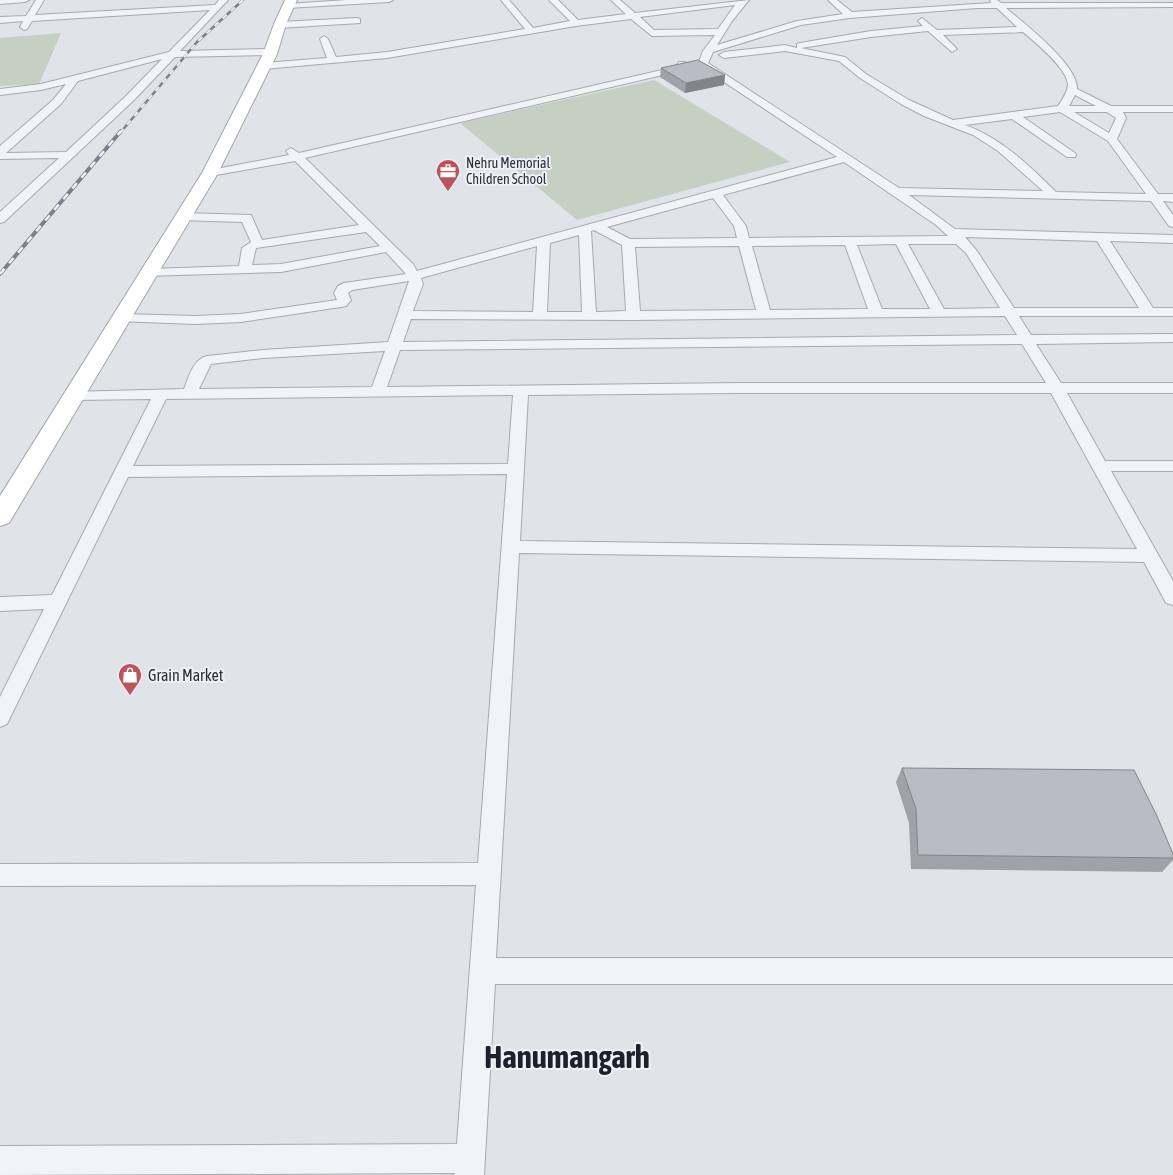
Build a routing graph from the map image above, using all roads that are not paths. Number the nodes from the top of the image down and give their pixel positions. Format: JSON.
{"nodes":[{"id":1,"x":25,"y":0,"type":"edge"},
{"id":2,"x":40,"y":0,"type":"edge"},
{"id":3,"x":131,"y":0,"type":"edge"},
{"id":4,"x":224,"y":0,"type":"edge"},
{"id":5,"x":389,"y":0,"type":"edge"},
{"id":6,"x":505,"y":0,"type":"edge"},
{"id":7,"x":553,"y":0,"type":"edge"},
{"id":8,"x":615,"y":0,"type":"edge"},
{"id":9,"x":832,"y":0,"type":"edge"},
{"id":10,"x":898,"y":0,"type":"edge"},
{"id":11,"x":739,"y":1,"type":"edge"},
{"id":12,"x":0,"y":2,"type":"edge"},
{"id":13,"x":289,"y":3,"type":"edge"},
{"id":14,"x":963,"y":3,"type":"edge"},
{"id":15,"x":995,"y":3,"type":"edge"},
{"id":16,"x":183,"y":4,"type":"edge"},
{"id":17,"x":1173,"y":5,"type":"edge"},
{"id":18,"x":216,"y":7,"type":"junction"},
{"id":19,"x":911,"y":10,"type":"junction"},
{"id":20,"x":127,"y":12,"type":"junction"},
{"id":21,"x":632,"y":15,"type":"junction"},
{"id":22,"x":850,"y":16,"type":"junction"},
{"id":23,"x":29,"y":18,"type":"junction"},
{"id":24,"x":0,"y":20,"type":"edge"},
{"id":25,"x":357,"y":21,"type":"dead end"},
{"id":26,"x":576,"y":23,"type":"junction"},
{"id":27,"x":279,"y":25,"type":"junction"},
{"id":28,"x":794,"y":25,"type":"junction"},
{"id":29,"x":1024,"y":29,"type":"junction"},
{"id":30,"x":531,"y":31,"type":"junction"},
{"id":31,"x":933,"y":31,"type":"junction"},
{"id":32,"x":20,"y":32,"type":"dead end"},
{"id":33,"x":722,"y":32,"type":"junction"},
{"id":34,"x":324,"y":39,"type":"dead end"},
{"id":35,"x":819,"y":43,"type":"junction"},
{"id":36,"x":785,"y":48,"type":"junction"},
{"id":37,"x":952,"y":49,"type":"dead end"},
{"id":38,"x":172,"y":54,"type":"junction"},
{"id":39,"x":706,"y":57,"type":"junction"},
{"id":40,"x":268,"y":59,"type":"junction"},
{"id":41,"x":333,"y":60,"type":"junction"},
{"id":42,"x":76,"y":78,"type":"junction"},
{"id":43,"x":1072,"y":90,"type":"junction"},
{"id":44,"x":0,"y":92,"type":"edge"},
{"id":45,"x":1062,"y":109,"type":"junction"},
{"id":46,"x":1173,"y":109,"type":"edge"},
{"id":47,"x":1113,"y":110,"type":"junction"},
{"id":48,"x":1012,"y":114,"type":"junction"},
{"id":49,"x":953,"y":123,"type":"junction"},
{"id":50,"x":1112,"y":139,"type":"junction"},
{"id":51,"x":0,"y":154,"type":"edge"},
{"id":52,"x":293,"y":154,"type":"junction"},
{"id":53,"x":67,"y":155,"type":"junction"},
{"id":54,"x":1071,"y":155,"type":"dead end"},
{"id":55,"x":845,"y":158,"type":"junction"},
{"id":56,"x":210,"y":173,"type":"junction"},
{"id":57,"x":896,"y":191,"type":"junction"},
{"id":58,"x":716,"y":193,"type":"junction"},
{"id":59,"x":1053,"y":195,"type":"junction"},
{"id":60,"x":1157,"y":198,"type":"junction"},
{"id":61,"x":1173,"y":198,"type":"edge"},
{"id":62,"x":183,"y":217,"type":"junction"},
{"id":63,"x":0,"y":218,"type":"edge"},
{"id":64,"x":1173,"y":223,"type":"edge"},
{"id":65,"x":367,"y":228,"type":"junction"},
{"id":66,"x":591,"y":228,"type":"junction"},
{"id":67,"x":958,"y":237,"type":"junction"},
{"id":68,"x":1101,"y":237,"type":"junction"},
{"id":69,"x":1173,"y":239,"type":"edge"},
{"id":70,"x":544,"y":241,"type":"junction"},
{"id":71,"x":850,"y":242,"type":"junction"},
{"id":72,"x":901,"y":242,"type":"junction"},
{"id":73,"x":628,"y":243,"type":"junction"},
{"id":74,"x":745,"y":243,"type":"junction"},
{"id":75,"x":258,"y":244,"type":"junction"},
{"id":76,"x":387,"y":248,"type":"junction"},
{"id":77,"x":245,"y":270,"type":"junction"},
{"id":78,"x":149,"y":273,"type":"junction"},
{"id":79,"x":414,"y":276,"type":"junction"},
{"id":80,"x":876,"y":312,"type":"junction"},
{"id":81,"x":938,"y":312,"type":"junction"},
{"id":82,"x":1011,"y":312,"type":"junction"},
{"id":83,"x":1149,"y":312,"type":"junction"},
{"id":84,"x":1173,"y":312,"type":"edge"},
{"id":85,"x":404,"y":315,"type":"junction"},
{"id":86,"x":764,"y":315,"type":"junction"},
{"id":87,"x":540,"y":316,"type":"junction"},
{"id":88,"x":589,"y":316,"type":"junction"},
{"id":89,"x":633,"y":316,"type":"junction"},
{"id":90,"x":122,"y":318,"type":"junction"},
{"id":91,"x":1025,"y":338,"type":"junction"},
{"id":92,"x":1173,"y":338,"type":"edge"},
{"id":93,"x":395,"y":346,"type":"junction"},
{"id":94,"x":1056,"y":387,"type":"junction"},
{"id":95,"x":1173,"y":388,"type":"edge"},
{"id":96,"x":521,"y":390,"type":"junction"},
{"id":97,"x":378,"y":392,"type":"junction"},
{"id":98,"x":161,"y":394,"type":"junction"},
{"id":99,"x":190,"y":394,"type":"junction"},
{"id":100,"x":75,"y":395,"type":"junction"},
{"id":101,"x":1100,"y":466,"type":"junction"},
{"id":102,"x":1173,"y":466,"type":"edge"},
{"id":103,"x":516,"y":469,"type":"junction"},
{"id":104,"x":122,"y":472,"type":"junction"},
{"id":105,"x":0,"y":517,"type":"edge"},
{"id":106,"x":512,"y":547,"type":"junction"},
{"id":107,"x":1150,"y":556,"type":"junction"},
{"id":108,"x":1171,"y":590,"type":"edge"},
{"id":109,"x":57,"y":602,"type":"junction"},
{"id":110,"x":0,"y":604,"type":"edge"},
{"id":111,"x":0,"y":718,"type":"edge"},
{"id":112,"x":489,"y":874,"type":"junction"},
{"id":113,"x":0,"y":875,"type":"edge"},
{"id":114,"x":483,"y":971,"type":"junction"},
{"id":115,"x":1173,"y":971,"type":"edge"},
{"id":116,"x":0,"y":1161,"type":"edge"},
{"id":117,"x":470,"y":1167,"type":"edge"}],
"edges":[{"from":1,"to":12,"type":"street"},
{"from":2,"to":23,"type":"street"},
{"from":3,"to":20,"type":"street"},
{"from":4,"to":18,"type":"street"},
{"from":5,"to":13,"type":"street"},
{"from":6,"to":30,"type":"street"},
{"from":7,"to":26,"type":"street"},
{"from":8,"to":21,"type":"street"},
{"from":9,"to":22,"type":"street"},
{"from":10,"to":19,"type":"street"},
{"from":11,"to":21,"type":"street"},
{"from":11,"to":33,"type":"street"},
{"from":13,"to":27,"type":"main road"},
{"from":14,"to":15,"type":"street"},
{"from":14,"to":19,"type":"street"},
{"from":15,"to":17,"type":"street"},
{"from":15,"to":29,"type":"street"},
{"from":16,"to":18,"type":"street"},
{"from":16,"to":20,"type":"street"},
{"from":18,"to":38,"type":"street"},
{"from":19,"to":22,"type":"street"},
{"from":19,"to":31,"type":"street"},
{"from":20,"to":23,"type":"street"},
{"from":21,"to":26,"type":"street"},
{"from":21,"to":33,"type":"street"},
{"from":22,"to":28,"type":"street"},
{"from":23,"to":24,"type":"street"},
{"from":23,"to":32,"type":"street"},
{"from":25,"to":27,"type":"street"},
{"from":26,"to":30,"type":"street"},
{"from":27,"to":40,"type":"main road"},
{"from":28,"to":35,"type":"street"},
{"from":28,"to":39,"type":"street"},
{"from":29,"to":31,"type":"street"},
{"from":29,"to":43,"type":"street"},
{"from":30,"to":41,"type":"street"},
{"from":31,"to":35,"type":"street"},
{"from":31,"to":37,"type":"street"},
{"from":33,"to":39,"type":"street"},
{"from":34,"to":41,"type":"street"},
{"from":35,"to":36,"type":"street"},
{"from":36,"to":39,"type":"street"},
{"from":36,"to":49,"type":"street"},
{"from":38,"to":40,"type":"street"},
{"from":38,"to":42,"type":"street"},
{"from":38,"to":53,"type":"street"},
{"from":39,"to":52,"type":"street"},
{"from":39,"to":55,"type":"street"},
{"from":40,"to":41,"type":"street"},
{"from":40,"to":56,"type":"main road"},
{"from":42,"to":44,"type":"street"},
{"from":42,"to":51,"type":"street"},
{"from":43,"to":45,"type":"street"},
{"from":43,"to":47,"type":"street"},
{"from":45,"to":47,"type":"street"},
{"from":45,"to":48,"type":"street"},
{"from":45,"to":50,"type":"street"},
{"from":46,"to":47,"type":"street"},
{"from":47,"to":50,"type":"street"},
{"from":48,"to":49,"type":"street"},
{"from":48,"to":54,"type":"street"},
{"from":49,"to":59,"type":"street"},
{"from":50,"to":60,"type":"street"},
{"from":51,"to":53,"type":"street"},
{"from":52,"to":56,"type":"street"},
{"from":52,"to":65,"type":"street"},
{"from":53,"to":63,"type":"street"},
{"from":55,"to":57,"type":"street"},
{"from":55,"to":58,"type":"street"},
{"from":56,"to":62,"type":"main road"},
{"from":57,"to":59,"type":"street"},
{"from":57,"to":67,"type":"street"},
{"from":58,"to":66,"type":"street"},
{"from":58,"to":74,"type":"street"},
{"from":59,"to":60,"type":"street"},
{"from":60,"to":61,"type":"street"},
{"from":60,"to":64,"type":"street"},
{"from":62,"to":75,"type":"street"},
{"from":62,"to":78,"type":"main road"},
{"from":65,"to":75,"type":"street"},
{"from":65,"to":76,"type":"street"},
{"from":66,"to":70,"type":"street"},
{"from":66,"to":73,"type":"street"},
{"from":66,"to":88,"type":"street"},
{"from":67,"to":68,"type":"street"},
{"from":67,"to":72,"type":"street"},
{"from":67,"to":82,"type":"street"},
{"from":68,"to":69,"type":"street"},
{"from":68,"to":83,"type":"street"},
{"from":70,"to":79,"type":"street"},
{"from":70,"to":87,"type":"street"},
{"from":71,"to":72,"type":"street"},
{"from":71,"to":74,"type":"street"},
{"from":71,"to":80,"type":"street"},
{"from":72,"to":81,"type":"street"},
{"from":73,"to":74,"type":"street"},
{"from":73,"to":89,"type":"street"},
{"from":74,"to":86,"type":"street"},
{"from":75,"to":77,"type":"street"},
{"from":76,"to":77,"type":"street"},
{"from":76,"to":79,"type":"street"},
{"from":77,"to":78,"type":"street"},
{"from":78,"to":90,"type":"main road"},
{"from":79,"to":85,"type":"street"},
{"from":79,"to":90,"type":"street"},
{"from":80,"to":81,"type":"street"},
{"from":80,"to":86,"type":"street"},
{"from":81,"to":82,"type":"street"},
{"from":82,"to":83,"type":"street"},
{"from":82,"to":91,"type":"street"},
{"from":83,"to":84,"type":"street"},
{"from":85,"to":87,"type":"street"},
{"from":85,"to":93,"type":"street"},
{"from":86,"to":89,"type":"street"},
{"from":87,"to":88,"type":"street"},
{"from":88,"to":89,"type":"street"},
{"from":90,"to":100,"type":"main road"},
{"from":91,"to":92,"type":"street"},
{"from":91,"to":93,"type":"street"},
{"from":91,"to":94,"type":"street"},
{"from":93,"to":97,"type":"street"},
{"from":93,"to":99,"type":"street"},
{"from":94,"to":95,"type":"street"},
{"from":94,"to":96,"type":"street"},
{"from":94,"to":101,"type":"street"},
{"from":96,"to":97,"type":"street"},
{"from":96,"to":103,"type":"street"},
{"from":97,"to":99,"type":"street"},
{"from":98,"to":99,"type":"street"},
{"from":98,"to":100,"type":"street"},
{"from":98,"to":104,"type":"street"},
{"from":100,"to":105,"type":"main road"},
{"from":101,"to":102,"type":"street"},
{"from":101,"to":107,"type":"street"},
{"from":103,"to":104,"type":"street"},
{"from":103,"to":106,"type":"street"},
{"from":104,"to":109,"type":"street"},
{"from":106,"to":107,"type":"street"},
{"from":106,"to":112,"type":"street"},
{"from":107,"to":108,"type":"street"},
{"from":109,"to":110,"type":"street"},
{"from":109,"to":111,"type":"street"},
{"from":112,"to":113,"type":"street"},
{"from":112,"to":114,"type":"street"},
{"from":114,"to":115,"type":"street"},
{"from":114,"to":117,"type":"street"},
{"from":116,"to":117,"type":"street"}]}
